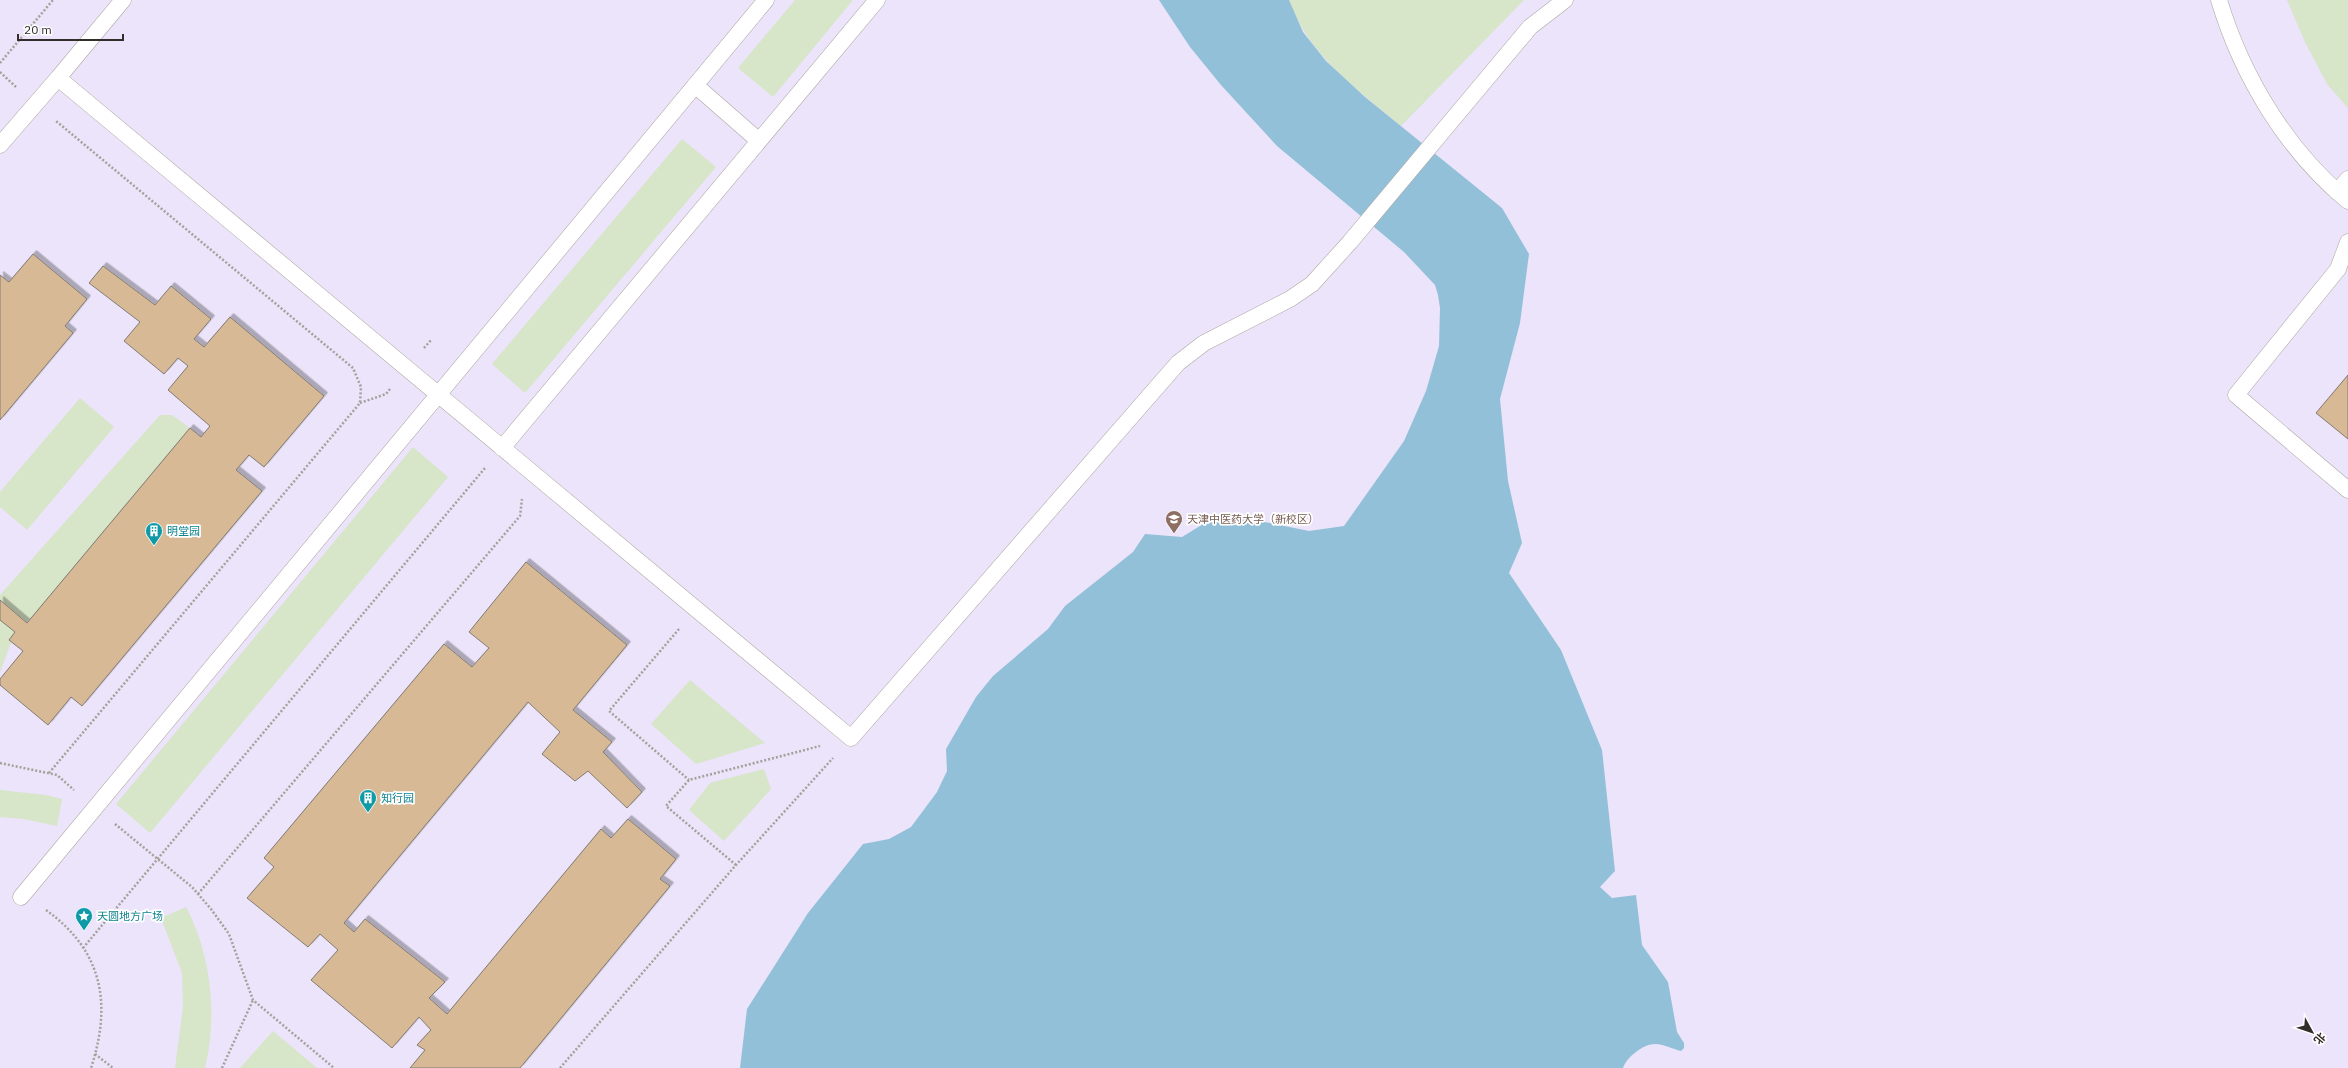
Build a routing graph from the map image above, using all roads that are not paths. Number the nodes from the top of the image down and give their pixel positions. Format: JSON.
{"nodes":[{"id":1,"x":123,"y":0,"type":"edge"},
{"id":2,"x":766,"y":0,"type":"edge"},
{"id":3,"x":877,"y":0,"type":"edge"},
{"id":4,"x":1565,"y":0,"type":"edge"},
{"id":5,"x":2219,"y":0,"type":"edge"},
{"id":6,"x":58,"y":78,"type":"junction"},
{"id":7,"x":695,"y":85,"type":"junction"},
{"id":8,"x":759,"y":141,"type":"junction"},
{"id":9,"x":0,"y":145,"type":"edge"},
{"id":10,"x":2348,"y":179,"type":"edge"},
{"id":11,"x":2343,"y":196,"type":"edge"},
{"id":12,"x":2348,"y":242,"type":"edge"},
{"id":13,"x":439,"y":394,"type":"junction"},
{"id":14,"x":502,"y":448,"type":"junction"},
{"id":15,"x":2348,"y":490,"type":"edge"},
{"id":16,"x":21,"y":897,"type":"road end"}],
"edges":[{"from":1,"to":6,"type":"lane"},
{"from":2,"to":7,"type":"lane"},
{"from":3,"to":8,"type":"lane"},
{"from":4,"to":14,"type":"lane"},
{"from":5,"to":11,"type":"lane"},
{"from":6,"to":9,"type":"lane"},
{"from":6,"to":13,"type":"lane"},
{"from":7,"to":8,"type":"lane"},
{"from":7,"to":13,"type":"lane"},
{"from":8,"to":14,"type":"lane"},
{"from":10,"to":11,"type":"lane"},
{"from":12,"to":15,"type":"lane"},
{"from":13,"to":14,"type":"lane"},
{"from":13,"to":16,"type":"lane"}]}
